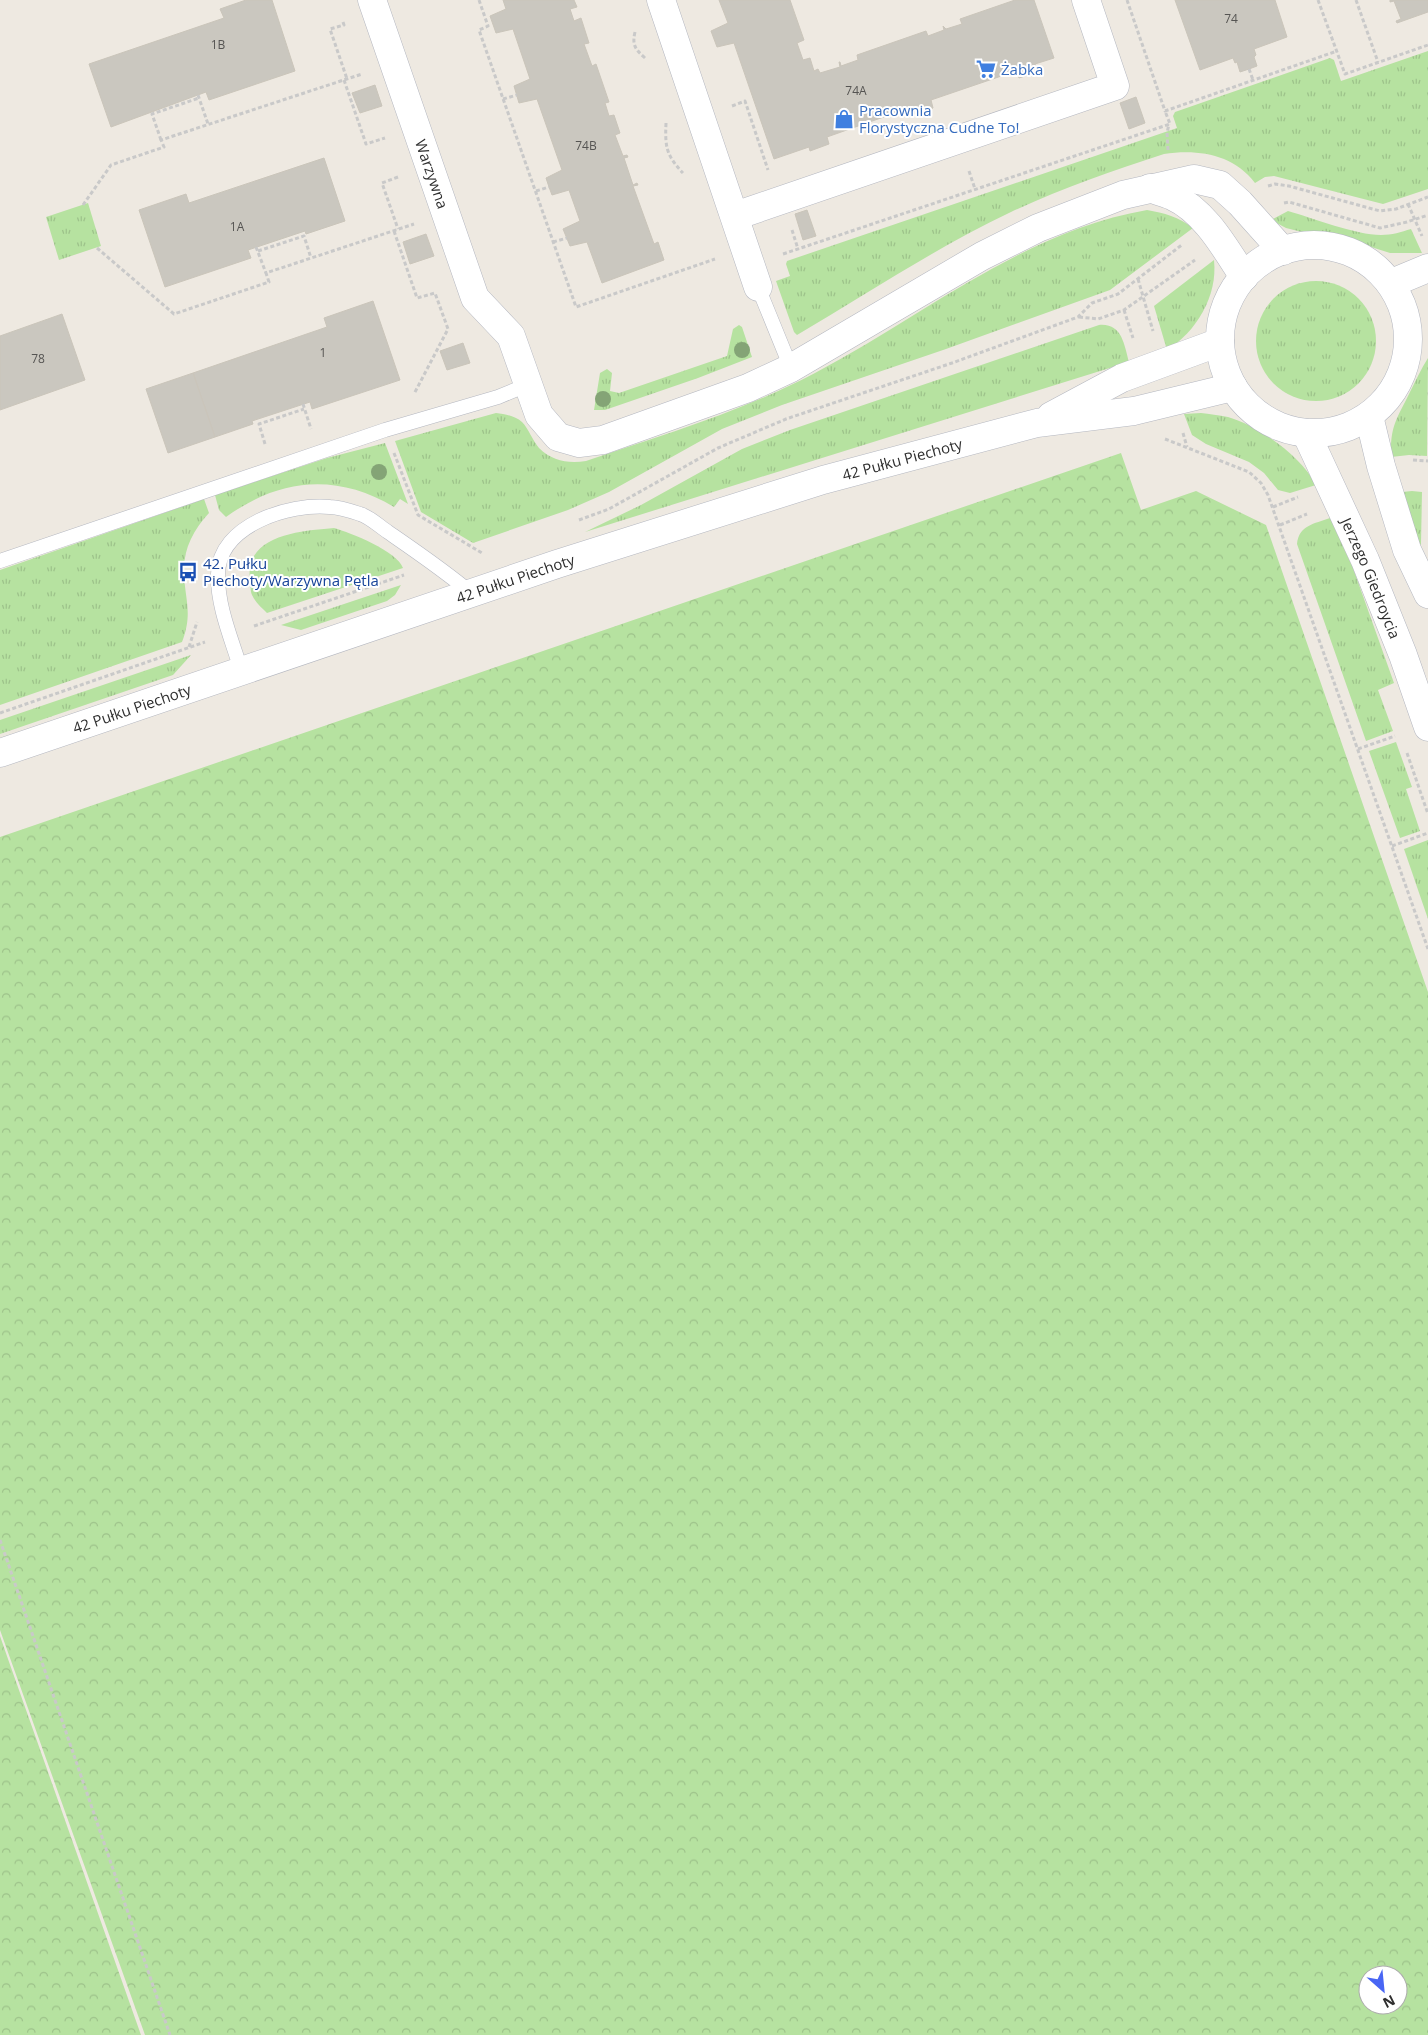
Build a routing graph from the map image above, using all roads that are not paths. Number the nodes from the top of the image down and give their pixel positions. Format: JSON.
{"nodes":[{"id":1,"x":372,"y":0,"type":"edge"},
{"id":2,"x":661,"y":0,"type":"edge"},
{"id":3,"x":1086,"y":0,"type":"edge"},
{"id":4,"x":1150,"y":188,"type":"junction"},
{"id":5,"x":735,"y":216,"type":"junction"},
{"id":6,"x":1283,"y":251,"type":"junction"},
{"id":7,"x":1426,"y":255,"type":"edge"},
{"id":8,"x":754,"y":276,"type":"joint"},
{"id":9,"x":1244,"y":277,"type":"junction"},
{"id":10,"x":1392,"y":283,"type":"junction"},
{"id":11,"x":1419,"y":327,"type":"edge"},
{"id":12,"x":1220,"y":342,"type":"junction"},
{"id":13,"x":791,"y":368,"type":"junction"},
{"id":14,"x":527,"y":385,"type":"junction"},
{"id":15,"x":1233,"y":387,"type":"junction"},
{"id":16,"x":1369,"y":416,"type":"junction"},
{"id":17,"x":1037,"y":423,"type":"junction"},
{"id":18,"x":1306,"y":433,"type":"junction"},
{"id":19,"x":0,"y":561,"type":"edge"},
{"id":20,"x":471,"y":593,"type":"junction"},
{"id":21,"x":1428,"y":594,"type":"edge"},
{"id":22,"x":241,"y":670,"type":"junction"},
{"id":23,"x":1428,"y":727,"type":"edge"},
{"id":24,"x":0,"y":753,"type":"edge"}],
"edges":[{"from":1,"to":14,"type":"street","name":"Warzywna"},
{"from":2,"to":5,"type":"street"},
{"from":3,"to":5,"type":"street"},
{"from":4,"to":6,"type":"street"},
{"from":4,"to":9,"type":"street"},
{"from":4,"to":13,"type":"street"},
{"from":5,"to":8,"type":"street"},
{"from":6,"to":9,"type":"street"},
{"from":6,"to":10,"type":"street"},
{"from":7,"to":10,"type":"street"},
{"from":8,"to":13,"type":"lane"},
{"from":9,"to":12,"type":"street"},
{"from":10,"to":11,"type":"street"},
{"from":11,"to":16,"type":"street"},
{"from":12,"to":15,"type":"street"},
{"from":12,"to":17,"type":"street","name":"42 Pułku Piechoty"},
{"from":13,"to":14,"type":"street"},
{"from":14,"to":19,"type":"lane"},
{"from":15,"to":17,"type":"street","name":"42 Pułku Piechoty"},
{"from":15,"to":18,"type":"street"},
{"from":16,"to":18,"type":"street"},
{"from":16,"to":21,"type":"street"},
{"from":17,"to":20,"type":"street","name":"42 Pułku Piechoty"},
{"from":18,"to":23,"type":"street","name":"Jerzego Giedroycia"},
{"from":20,"to":22,"type":"street","name":"42 Pułku Piechoty"},
{"from":20,"to":22,"type":"lane"},
{"from":22,"to":24,"type":"street","name":"42 Pułku Piechoty"}]}
